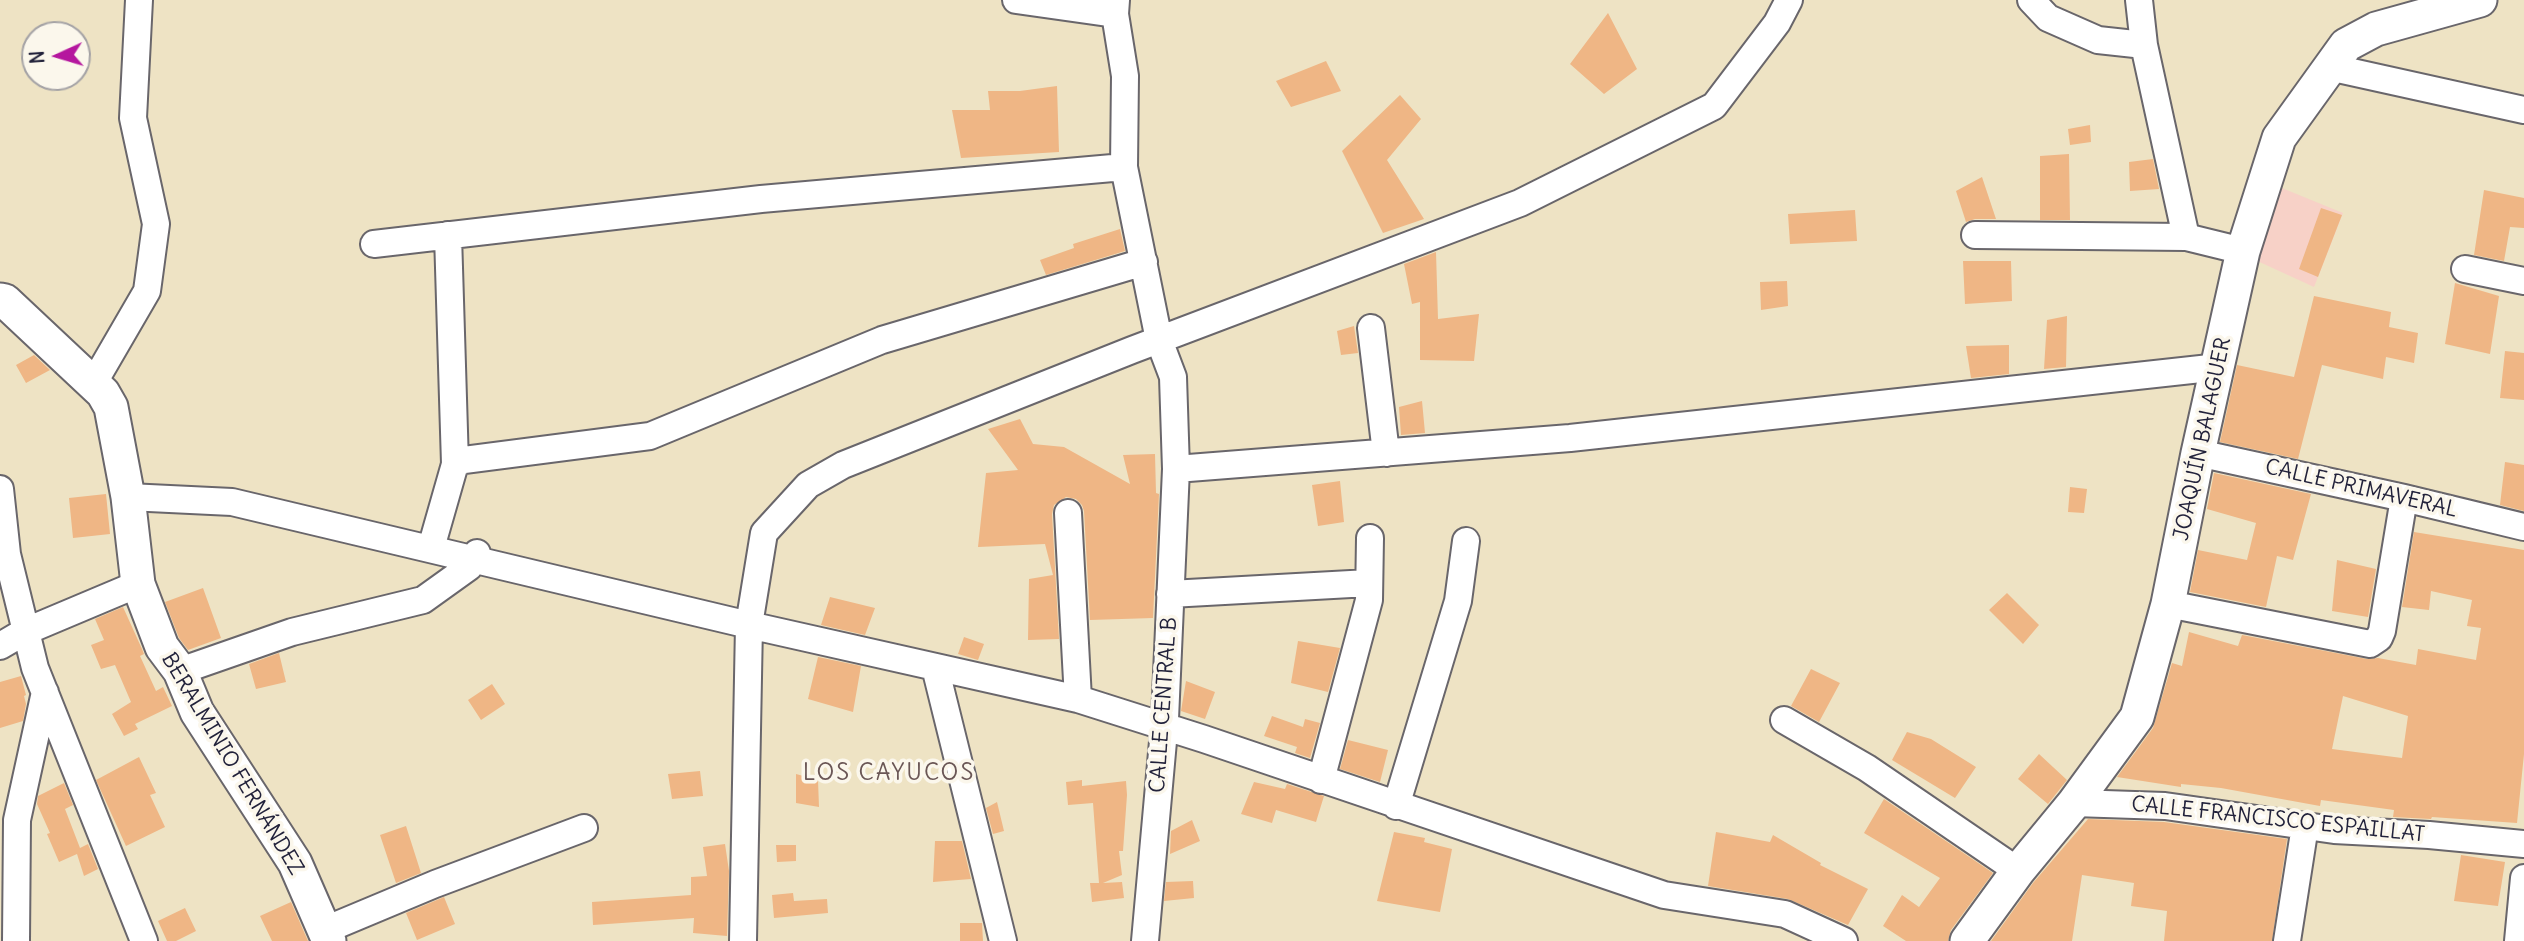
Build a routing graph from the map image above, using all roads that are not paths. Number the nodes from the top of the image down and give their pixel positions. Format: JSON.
{"nodes":[{"id":1,"x":139,"y":0,"type":"edge"},
{"id":2,"x":1016,"y":0,"type":"edge"},
{"id":3,"x":1789,"y":0,"type":"edge"},
{"id":4,"x":2031,"y":0,"type":"edge"},
{"id":5,"x":2139,"y":0,"type":"edge"},
{"id":6,"x":2480,"y":0,"type":"edge"},
{"id":7,"x":1115,"y":7,"type":"edge"},
{"id":8,"x":2144,"y":45,"type":"junction"},
{"id":9,"x":2329,"y":67,"type":"junction"},
{"id":10,"x":2524,"y":110,"type":"edge"},
{"id":11,"x":1124,"y":167,"type":"junction"},
{"id":12,"x":448,"y":235,"type":"junction"},
{"id":13,"x":1975,"y":235,"type":"dead end"},
{"id":14,"x":2186,"y":237,"type":"junction"},
{"id":15,"x":374,"y":244,"type":"dead end"},
{"id":16,"x":2243,"y":251,"type":"junction"},
{"id":17,"x":1144,"y":262,"type":"junction"},
{"id":18,"x":2465,"y":269,"type":"dead end"},
{"id":19,"x":2524,"y":281,"type":"edge"},
{"id":20,"x":0,"y":300,"type":"edge"},
{"id":21,"x":1371,"y":328,"type":"dead end"},
{"id":22,"x":1159,"y":340,"type":"junction"},
{"id":23,"x":2218,"y":367,"type":"junction"},
{"id":24,"x":93,"y":384,"type":"junction"},
{"id":25,"x":1386,"y":453,"type":"junction"},
{"id":26,"x":2198,"y":453,"type":"junction"},
{"id":27,"x":455,"y":464,"type":"junction"},
{"id":28,"x":1176,"y":469,"type":"junction"},
{"id":29,"x":0,"y":489,"type":"edge"},
{"id":30,"x":128,"y":497,"type":"junction"},
{"id":31,"x":2404,"y":498,"type":"junction"},
{"id":32,"x":1068,"y":513,"type":"dead end"},
{"id":33,"x":2524,"y":527,"type":"edge"},
{"id":34,"x":1370,"y":538,"type":"dead end"},
{"id":35,"x":433,"y":541,"type":"dead end"},
{"id":36,"x":1466,"y":541,"type":"dead end"},
{"id":37,"x":477,"y":552,"type":"dead end"},
{"id":38,"x":1369,"y":583,"type":"junction"},
{"id":39,"x":138,"y":584,"type":"junction"},
{"id":40,"x":1171,"y":594,"type":"junction"},
{"id":41,"x":2168,"y":604,"type":"junction"},
{"id":42,"x":748,"y":625,"type":"junction"},
{"id":43,"x":24,"y":632,"type":"junction"},
{"id":44,"x":0,"y":646,"type":"edge"},
{"id":45,"x":935,"y":667,"type":"junction"},
{"id":46,"x":180,"y":671,"type":"junction"},
{"id":47,"x":44,"y":692,"type":"junction"},
{"id":48,"x":1078,"y":699,"type":"junction"},
{"id":49,"x":1784,"y":720,"type":"dead end"},
{"id":50,"x":1321,"y":780,"type":"junction"},
{"id":51,"x":2074,"y":803,"type":"junction"},
{"id":52,"x":1396,"y":806,"type":"junction"},
{"id":53,"x":2305,"y":826,"type":"junction"},
{"id":54,"x":584,"y":828,"type":"dead end"},
{"id":55,"x":2524,"y":844,"type":"edge"},
{"id":56,"x":2018,"y":871,"type":"junction"},
{"id":57,"x":2524,"y":878,"type":"edge"},
{"id":58,"x":327,"y":936,"type":"edge"},
{"id":59,"x":16,"y":941,"type":"edge"},
{"id":60,"x":144,"y":941,"type":"edge"},
{"id":61,"x":743,"y":941,"type":"edge"},
{"id":62,"x":1003,"y":941,"type":"edge"},
{"id":63,"x":1145,"y":941,"type":"edge"},
{"id":64,"x":1844,"y":941,"type":"edge"},
{"id":65,"x":1967,"y":941,"type":"edge"},
{"id":66,"x":2287,"y":941,"type":"edge"},
{"id":67,"x":2518,"y":941,"type":"edge"}],
"edges":[{"from":1,"to":24,"type":"street"},
{"from":2,"to":7,"type":"street"},
{"from":3,"to":22,"type":"street"},
{"from":4,"to":8,"type":"street"},
{"from":5,"to":8,"type":"street"},
{"from":6,"to":9,"type":"main road","name":"JOAQUÍN BALAGUER"},
{"from":7,"to":11,"type":"street","name":"CALLE CENTRAL B"},
{"from":8,"to":14,"type":"street"},
{"from":9,"to":10,"type":"street"},
{"from":9,"to":16,"type":"main road","name":"JOAQUÍN BALAGUER"},
{"from":11,"to":12,"type":"street"},
{"from":11,"to":17,"type":"street","name":"CALLE CENTRAL B"},
{"from":12,"to":15,"type":"street"},
{"from":12,"to":27,"type":"street"},
{"from":13,"to":14,"type":"street"},
{"from":14,"to":16,"type":"street"},
{"from":16,"to":23,"type":"main road","name":"JOAQUÍN BALAGUER"},
{"from":17,"to":22,"type":"street","name":"CALLE CENTRAL B"},
{"from":17,"to":27,"type":"street"},
{"from":18,"to":19,"type":"street"},
{"from":20,"to":24,"type":"main road","name":"BERALMINIO FERNÁNDEZ"},
{"from":21,"to":25,"type":"street"},
{"from":22,"to":28,"type":"street","name":"CALLE CENTRAL B"},
{"from":22,"to":42,"type":"street"},
{"from":23,"to":25,"type":"street"},
{"from":23,"to":26,"type":"main road","name":"JOAQUÍN BALAGUER"},
{"from":24,"to":30,"type":"main road","name":"BERALMINIO FERNÁNDEZ"},
{"from":25,"to":28,"type":"street"},
{"from":26,"to":31,"type":"street","name":"CALLE PRIMAVERAL"},
{"from":26,"to":41,"type":"main road","name":"JOAQUÍN BALAGUER"},
{"from":27,"to":35,"type":"street"},
{"from":28,"to":40,"type":"street","name":"CALLE CENTRAL B"},
{"from":29,"to":43,"type":"street"},
{"from":30,"to":39,"type":"main road","name":"BERALMINIO FERNÁNDEZ"},
{"from":30,"to":42,"type":"street"},
{"from":31,"to":33,"type":"street","name":"CALLE PRIMAVERAL"},
{"from":31,"to":41,"type":"street"},
{"from":32,"to":48,"type":"street"},
{"from":34,"to":38,"type":"street"},
{"from":36,"to":52,"type":"street"},
{"from":37,"to":46,"type":"street"},
{"from":38,"to":40,"type":"street"},
{"from":38,"to":50,"type":"street"},
{"from":39,"to":43,"type":"street"},
{"from":39,"to":46,"type":"main road","name":"BERALMINIO FERNÁNDEZ"},
{"from":40,"to":63,"type":"street","name":"CALLE CENTRAL B"},
{"from":41,"to":51,"type":"main road","name":"JOAQUÍN BALAGUER"},
{"from":42,"to":45,"type":"street"},
{"from":42,"to":61,"type":"street"},
{"from":43,"to":44,"type":"street"},
{"from":43,"to":47,"type":"street"},
{"from":45,"to":48,"type":"street"},
{"from":45,"to":62,"type":"street"},
{"from":46,"to":58,"type":"main road","name":"BERALMINIO FERNÁNDEZ"},
{"from":47,"to":59,"type":"street"},
{"from":47,"to":60,"type":"street"},
{"from":48,"to":50,"type":"street"},
{"from":49,"to":56,"type":"street"},
{"from":50,"to":52,"type":"street"},
{"from":51,"to":53,"type":"street","name":"CALLE FRANCISCO ESPAILLAT"},
{"from":51,"to":56,"type":"main road","name":"JOAQUÍN BALAGUER"},
{"from":52,"to":64,"type":"street"},
{"from":53,"to":55,"type":"street","name":"CALLE FRANCISCO ESPAILLAT"},
{"from":53,"to":66,"type":"street"},
{"from":54,"to":58,"type":"street"},
{"from":56,"to":65,"type":"main road","name":"JOAQUÍN BALAGUER"},
{"from":57,"to":67,"type":"street"}]}
